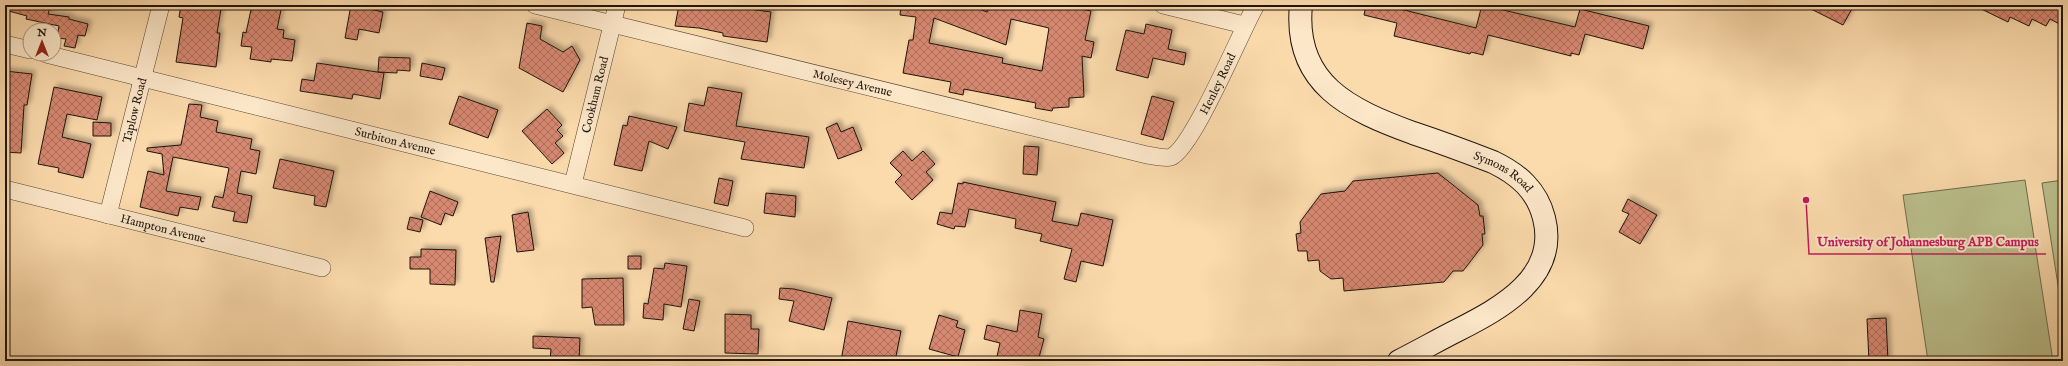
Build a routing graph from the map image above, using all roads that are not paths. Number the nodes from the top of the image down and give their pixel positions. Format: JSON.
{"nodes":[{"id":1,"x":161,"y":5,"type":"edge"},
{"id":2,"x":535,"y":5,"type":"edge"},
{"id":3,"x":617,"y":5,"type":"edge"},
{"id":4,"x":1163,"y":5,"type":"edge"},
{"id":5,"x":1256,"y":5,"type":"edge"},
{"id":6,"x":1302,"y":5,"type":"edge"},
{"id":7,"x":612,"y":23,"type":"junction"},
{"id":8,"x":1244,"y":25,"type":"junction"},
{"id":9,"x":5,"y":44,"type":"edge"},
{"id":10,"x":22,"y":48,"type":"edge"},
{"id":11,"x":62,"y":58,"type":"edge"},
{"id":12,"x":143,"y":78,"type":"junction"},
{"id":13,"x":1172,"y":157,"type":"joint"},
{"id":14,"x":573,"y":184,"type":"junction"},
{"id":15,"x":5,"y":189,"type":"edge"},
{"id":16,"x":108,"y":215,"type":"junction"},
{"id":17,"x":745,"y":228,"type":"dead end"},
{"id":18,"x":322,"y":268,"type":"dead end"},
{"id":19,"x":1399,"y":361,"type":"edge"}],
"edges":[{"from":1,"to":12,"type":"street","name":"Taplow Road"},
{"from":2,"to":7,"type":"street","name":"Molesey Avenue"},
{"from":3,"to":7,"type":"street","name":"Cookham Road"},
{"from":4,"to":8,"type":"street"},
{"from":5,"to":8,"type":"street","name":"Henley Road"},
{"from":6,"to":19,"type":"main road","name":"Symons Road"},
{"from":7,"to":13,"type":"street","name":"Molesey Avenue"},
{"from":7,"to":14,"type":"street","name":"Cookham Road"},
{"from":8,"to":13,"type":"street","name":"Henley Road"},
{"from":9,"to":10,"type":"street"},
{"from":11,"to":12,"type":"street","name":"Surbiton Avenue"},
{"from":12,"to":14,"type":"street","name":"Surbiton Avenue"},
{"from":12,"to":16,"type":"street","name":"Taplow Road"},
{"from":14,"to":17,"type":"street","name":"Surbiton Avenue"},
{"from":15,"to":16,"type":"street","name":"Hampton Avenue"},
{"from":16,"to":18,"type":"street","name":"Hampton Avenue"}]}
